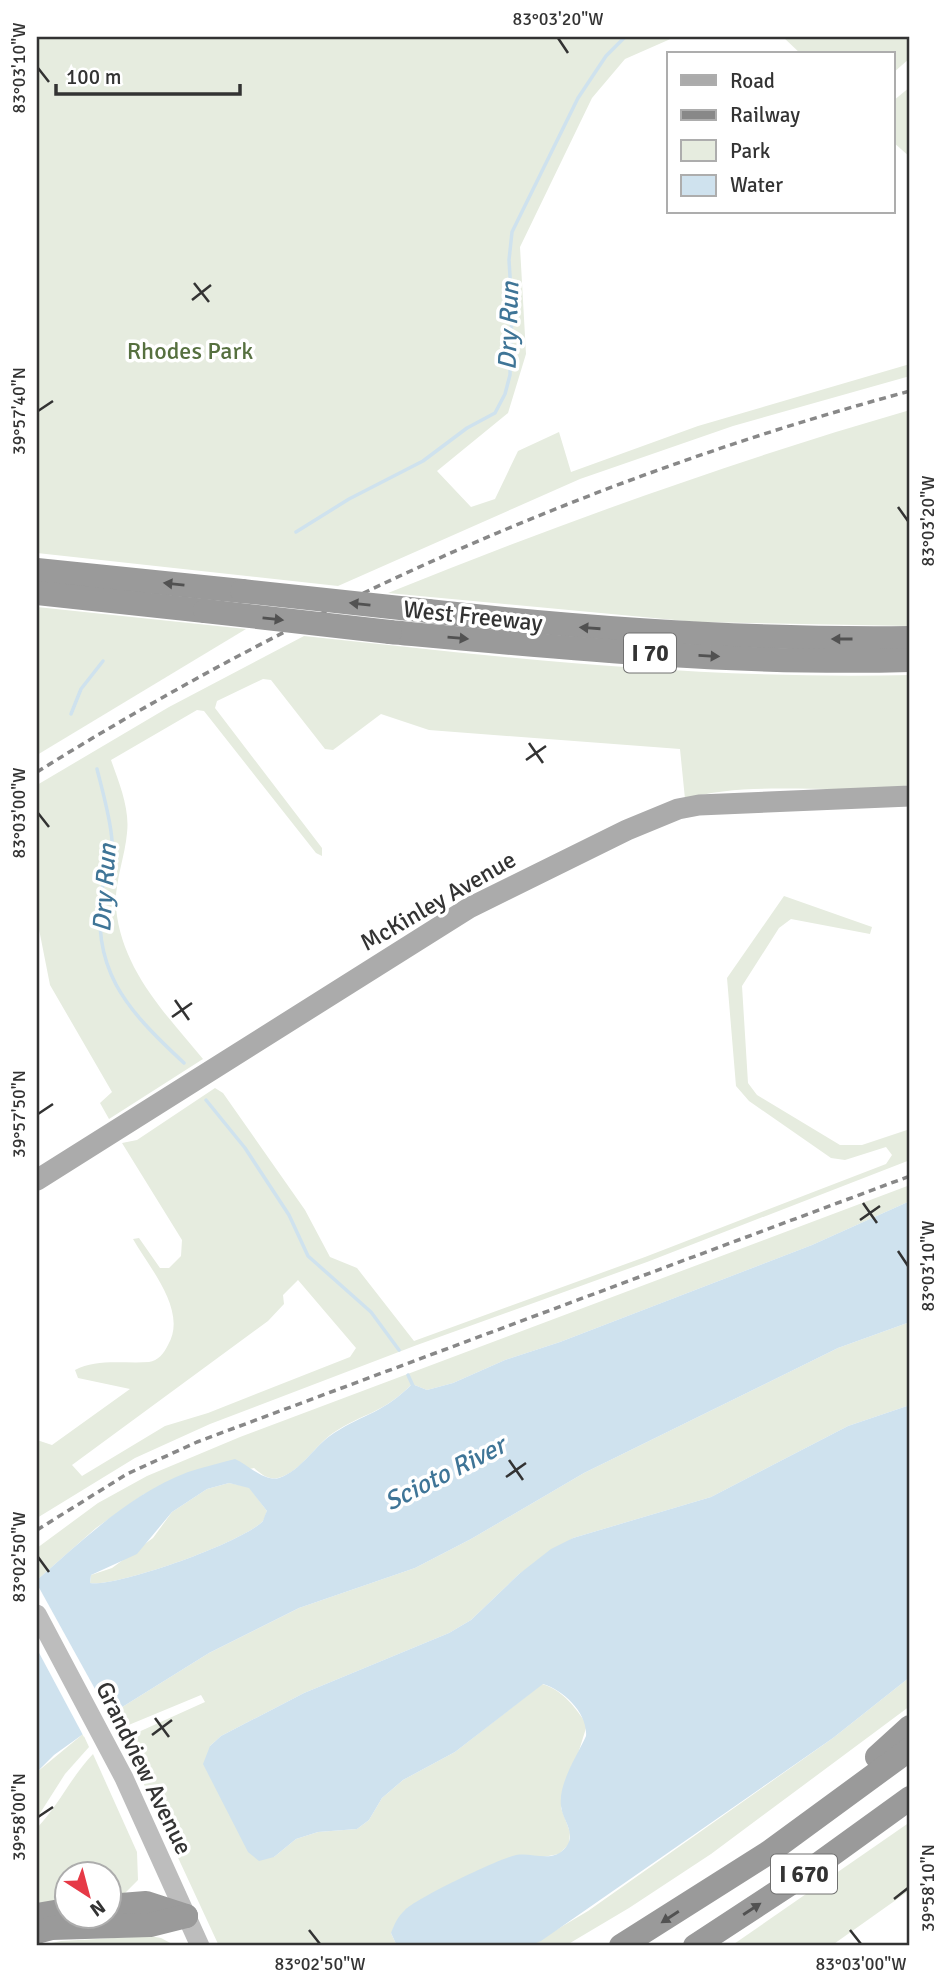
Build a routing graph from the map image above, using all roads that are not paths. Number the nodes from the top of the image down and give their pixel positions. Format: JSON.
{"nodes":[{"id":1,"x":37,"y":570,"type":"edge"},
{"id":2,"x":37,"y":593,"type":"edge"},
{"id":3,"x":910,"y":638,"type":"edge"},
{"id":4,"x":910,"y":660,"type":"edge"},
{"id":5,"x":910,"y":796,"type":"edge"},
{"id":6,"x":37,"y":1180,"type":"edge"},
{"id":7,"x":37,"y":1614,"type":"edge"},
{"id":8,"x":910,"y":1727,"type":"edge"},
{"id":9,"x":910,"y":1749,"type":"edge"},
{"id":10,"x":910,"y":1798,"type":"edge"},
{"id":11,"x":768,"y":1853,"type":"junction"},
{"id":12,"x":122,"y":1905,"type":"edge"},
{"id":13,"x":186,"y":1916,"type":"junction"},
{"id":14,"x":37,"y":1932,"type":"edge"},
{"id":15,"x":200,"y":1946,"type":"edge"},
{"id":16,"x":621,"y":1946,"type":"edge"},
{"id":17,"x":695,"y":1946,"type":"edge"}],
"edges":[{"from":3,"to":1,"type":"highway","name":"West Freeway","number":"I 70","one_way":true,"bridge":true},
{"from":2,"to":4,"type":"highway","name":"West Freeway","number":"I 70","one_way":true,"bridge":true},
{"from":5,"to":6,"type":"main road","name":"McKinley Avenue"},
{"from":7,"to":13,"type":"main road","name":"Grandview Avenue"},
{"from":8,"to":11,"type":"highway"},
{"from":9,"to":11,"type":"highway","number":"I 670"},
{"from":17,"to":10,"type":"highway","number":"I 670","one_way":true},
{"from":11,"to":16,"type":"highway","number":"I 670","one_way":true},
{"from":12,"to":13,"type":"highway"},
{"from":13,"to":14,"type":"highway"},
{"from":13,"to":15,"type":"main road","name":"Grandview Avenue"}]}
